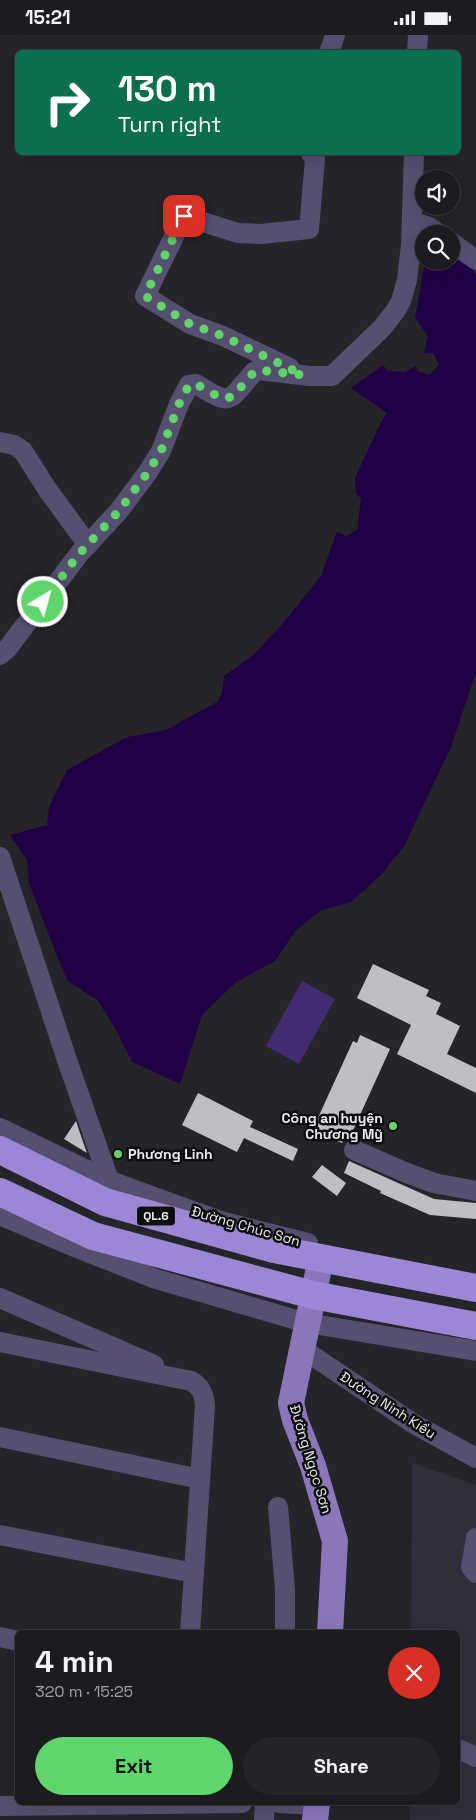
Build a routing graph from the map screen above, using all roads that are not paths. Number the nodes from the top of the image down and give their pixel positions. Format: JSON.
{"nodes":[{"id":1,"x":335,"y":35,"type":"edge"},
{"id":2,"x":418,"y":35,"type":"edge"},
{"id":3,"x":330,"y":50,"type":"edge"},
{"id":4,"x":417,"y":50,"type":"edge"},
{"id":5,"x":312,"y":155,"type":"edge"},
{"id":6,"x":414,"y":155,"type":"edge"},
{"id":7,"x":412,"y":221,"type":"junction"},
{"id":8,"x":423,"y":225,"type":"edge"},
{"id":9,"x":460,"y":248,"type":"edge"},
{"id":10,"x":476,"y":260,"type":"edge"},
{"id":11,"x":303,"y":375,"type":"junction"},
{"id":12,"x":0,"y":441,"type":"edge"},
{"id":13,"x":88,"y":545,"type":"junction"},
{"id":14,"x":0,"y":655,"type":"edge"},
{"id":15,"x":0,"y":857,"type":"edge"},
{"id":16,"x":0,"y":1128,"type":"edge"},
{"id":17,"x":0,"y":1150,"type":"edge"},
{"id":18,"x":354,"y":1150,"type":"dead end"},
{"id":19,"x":476,"y":1191,"type":"edge"},
{"id":20,"x":0,"y":1192,"type":"edge"},
{"id":21,"x":114,"y":1193,"type":"junction"},
{"id":22,"x":0,"y":1215,"type":"edge"},
{"id":23,"x":321,"y":1259,"type":"junction"},
{"id":24,"x":476,"y":1277,"type":"edge"},
{"id":25,"x":476,"y":1288,"type":"edge"},
{"id":26,"x":313,"y":1295,"type":"junction"},
{"id":27,"x":0,"y":1298,"type":"edge"},
{"id":28,"x":476,"y":1326,"type":"edge"},
{"id":29,"x":304,"y":1335,"type":"junction"},
{"id":30,"x":0,"y":1342,"type":"edge"},
{"id":31,"x":476,"y":1351,"type":"edge"},
{"id":32,"x":191,"y":1381,"type":"junction"},
{"id":33,"x":0,"y":1437,"type":"edge"},
{"id":34,"x":476,"y":1458,"type":"edge"},
{"id":35,"x":200,"y":1479,"type":"junction"},
{"id":36,"x":278,"y":1507,"type":"dead end"},
{"id":37,"x":0,"y":1535,"type":"edge"},
{"id":38,"x":476,"y":1538,"type":"edge"},
{"id":39,"x":194,"y":1573,"type":"junction"},
{"id":40,"x":476,"y":1573,"type":"edge"},
{"id":41,"x":190,"y":1630,"type":"edge"},
{"id":42,"x":285,"y":1630,"type":"edge"},
{"id":43,"x":330,"y":1630,"type":"edge"},
{"id":44,"x":0,"y":1637,"type":"edge"},
{"id":45,"x":15,"y":1640,"type":"edge"},
{"id":46,"x":460,"y":1750,"type":"edge"},
{"id":47,"x":476,"y":1757,"type":"edge"},
{"id":48,"x":158,"y":1805,"type":"edge"},
{"id":49,"x":265,"y":1805,"type":"edge"},
{"id":50,"x":291,"y":1805,"type":"edge"},
{"id":51,"x":0,"y":1806,"type":"edge"},
{"id":52,"x":316,"y":1809,"type":"edge"},
{"id":53,"x":84,"y":1812,"type":"edge"},
{"id":54,"x":264,"y":1820,"type":"edge"}],
"edges":[{"from":1,"to":3,"type":"street"},
{"from":2,"to":4,"type":"street"},
{"from":5,"to":11,"type":"street"},
{"from":6,"to":7,"type":"street"},
{"from":7,"to":8,"type":"street"},
{"from":7,"to":11,"type":"street"},
{"from":9,"to":10,"type":"street"},
{"from":11,"to":13,"type":"street"},
{"from":12,"to":13,"type":"street"},
{"from":13,"to":14,"type":"street"},
{"from":15,"to":21,"type":"street"},
{"from":16,"to":21,"type":"street","name":"Đường Chúc Sơn"},
{"from":17,"to":21,"type":"highway","name":"Đường Chúc Sơn","number":"QL.6"},
{"from":18,"to":19,"type":"street"},
{"from":20,"to":26,"type":"highway"},
{"from":21,"to":23,"type":"highway","name":"Đường Chúc Sơn","number":"QL.6"},
{"from":21,"to":24,"type":"street","name":"Đường Chúc Sơn"},
{"from":22,"to":29,"type":"street"},
{"from":23,"to":25,"type":"highway","name":"Đường Chúc Sơn","number":"QL.6"},
{"from":23,"to":26,"type":"main road","name":"Đường Ngọc Sơn"},
{"from":26,"to":28,"type":"highway"},
{"from":26,"to":29,"type":"main road","name":"Đường Ngọc Sơn"},
{"from":27,"to":32,"type":"street"},
{"from":29,"to":31,"type":"street"},
{"from":29,"to":34,"type":"street","name":"Đường Ninh Kiều"},
{"from":29,"to":43,"type":"main road","name":"Đường Ngọc Sơn"},
{"from":30,"to":32,"type":"street"},
{"from":32,"to":35,"type":"street"},
{"from":33,"to":35,"type":"street"},
{"from":35,"to":39,"type":"street"},
{"from":36,"to":42,"type":"street"},
{"from":37,"to":39,"type":"street"},
{"from":38,"to":40,"type":"street"},
{"from":39,"to":41,"type":"street"},
{"from":44,"to":45,"type":"street"},
{"from":46,"to":47,"type":"street"},
{"from":48,"to":53,"type":"street"},
{"from":49,"to":54,"type":"street"},
{"from":50,"to":52,"type":"street"},
{"from":51,"to":53,"type":"street"}]}
